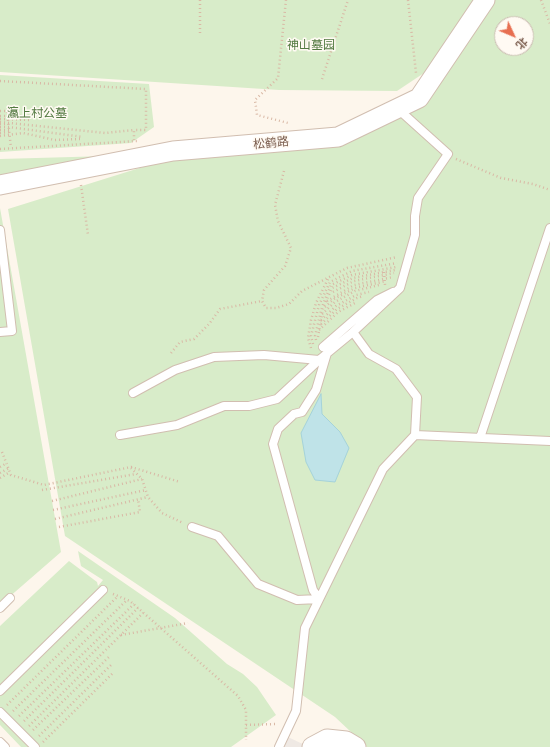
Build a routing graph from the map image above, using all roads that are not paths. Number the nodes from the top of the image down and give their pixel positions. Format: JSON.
{"nodes":[{"id":1,"x":485,"y":0,"type":"edge"},
{"id":2,"x":397,"y":109,"type":"junction"},
{"id":3,"x":0,"y":185,"type":"edge"},
{"id":4,"x":550,"y":228,"type":"edge"},
{"id":5,"x":0,"y":230,"type":"edge"},
{"id":6,"x":405,"y":272,"type":"junction"},
{"id":7,"x":0,"y":332,"type":"edge"},
{"id":8,"x":352,"y":332,"type":"junction"},
{"id":9,"x":323,"y":354,"type":"junction"},
{"id":10,"x":132,"y":393,"type":"dead end"},
{"id":11,"x":120,"y":435,"type":"dead end"},
{"id":12,"x":416,"y":435,"type":"junction"},
{"id":13,"x":480,"y":438,"type":"junction"},
{"id":14,"x":550,"y":441,"type":"edge"},
{"id":15,"x":192,"y":527,"type":"road end"},
{"id":16,"x":103,"y":590,"type":"road end"},
{"id":17,"x":10,"y":598,"type":"dead end"},
{"id":18,"x":319,"y":599,"type":"junction"},
{"id":19,"x":0,"y":608,"type":"edge"},
{"id":20,"x":0,"y":691,"type":"edge"},
{"id":21,"x":0,"y":712,"type":"edge"},
{"id":22,"x":23,"y":735,"type":"edge"},
{"id":23,"x":0,"y":742,"type":"edge"},
{"id":24,"x":5,"y":747,"type":"edge"},
{"id":25,"x":279,"y":747,"type":"edge"},
{"id":26,"x":312,"y":747,"type":"edge"},
{"id":27,"x":356,"y":747,"type":"edge"}],
"edges":[{"from":1,"to":2,"type":"street","name":"松鹤路"},
{"from":2,"to":3,"type":"street","name":"松鹤路"},
{"from":2,"to":6,"type":"lane"},
{"from":4,"to":13,"type":"lane"},
{"from":5,"to":7,"type":"lane"},
{"from":6,"to":8,"type":"lane"},
{"from":6,"to":9,"type":"lane"},
{"from":8,"to":9,"type":"lane"},
{"from":8,"to":12,"type":"lane"},
{"from":9,"to":10,"type":"lane"},
{"from":9,"to":11,"type":"lane"},
{"from":9,"to":18,"type":"lane"},
{"from":12,"to":13,"type":"lane"},
{"from":12,"to":18,"type":"lane"},
{"from":13,"to":14,"type":"lane"},
{"from":15,"to":18,"type":"lane"},
{"from":16,"to":20,"type":"lane"},
{"from":17,"to":19,"type":"lane"},
{"from":18,"to":25,"type":"lane"},
{"from":21,"to":22,"type":"lane"},
{"from":23,"to":24,"type":"lane"},
{"from":26,"to":27,"type":"street"}]}
